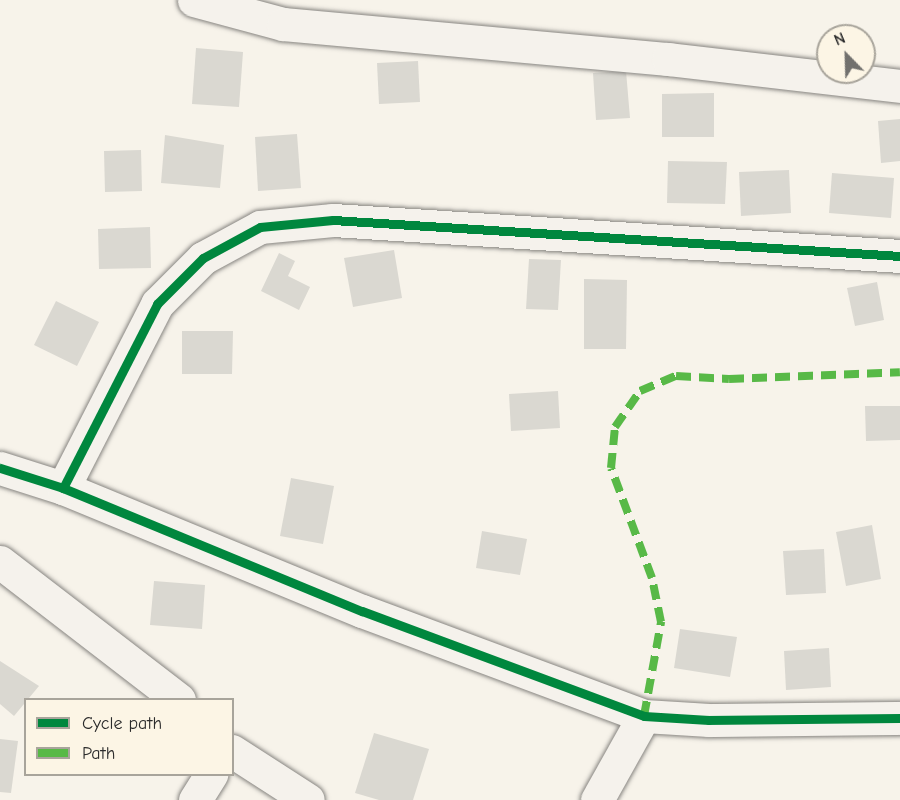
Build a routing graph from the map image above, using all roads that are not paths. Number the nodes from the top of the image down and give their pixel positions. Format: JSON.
{"nodes":[{"id":1,"x":194,"y":0,"type":"edge"},
{"id":2,"x":900,"y":87,"type":"edge"},
{"id":3,"x":900,"y":256,"type":"edge"},
{"id":4,"x":0,"y":468,"type":"edge"},
{"id":5,"x":63,"y":488,"type":"junction"},
{"id":6,"x":0,"y":562,"type":"edge"},
{"id":7,"x":178,"y":698,"type":"edge"},
{"id":8,"x":644,"y":716,"type":"junction"},
{"id":9,"x":900,"y":718,"type":"edge"},
{"id":10,"x":234,"y":752,"type":"edge"},
{"id":11,"x":210,"y":776,"type":"edge"},
{"id":12,"x":195,"y":800,"type":"edge"},
{"id":13,"x":308,"y":800,"type":"edge"},
{"id":14,"x":597,"y":800,"type":"edge"}],
"edges":[{"from":1,"to":2,"type":"street"},
{"from":3,"to":5,"type":"street"},
{"from":4,"to":5,"type":"street"},
{"from":5,"to":8,"type":"street"},
{"from":6,"to":7,"type":"street"},
{"from":8,"to":9,"type":"street"},
{"from":8,"to":14,"type":"street"},
{"from":10,"to":13,"type":"street"},
{"from":11,"to":12,"type":"street"}]}
